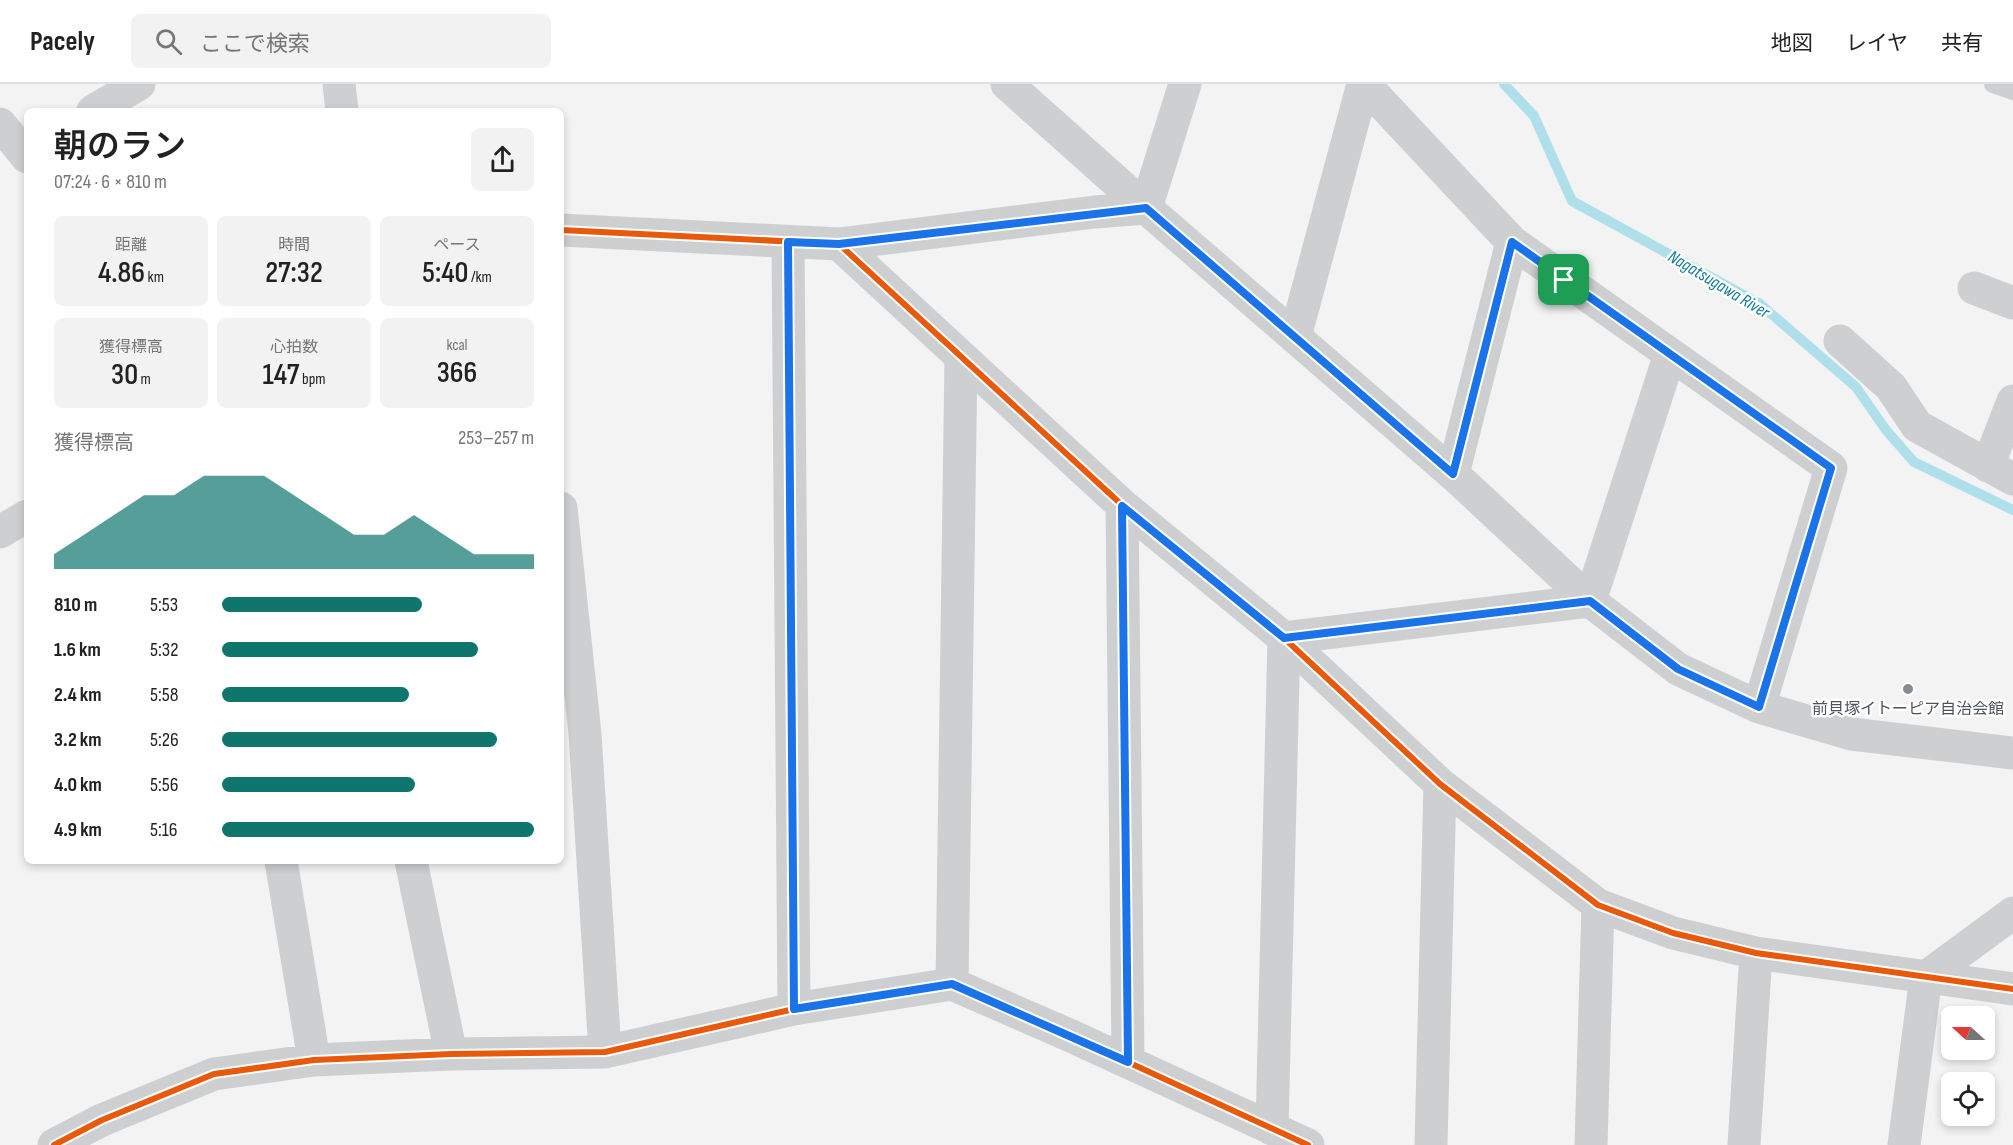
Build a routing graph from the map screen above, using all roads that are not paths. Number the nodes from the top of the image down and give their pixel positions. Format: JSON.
{"nodes":[{"id":1,"x":139,"y":84,"type":"edge"},
{"id":2,"x":339,"y":84,"type":"edge"},
{"id":3,"x":1007,"y":84,"type":"edge"},
{"id":4,"x":1185,"y":84,"type":"edge"},
{"id":5,"x":1363,"y":84,"type":"edge"},
{"id":6,"x":1993,"y":84,"type":"edge"},
{"id":7,"x":2013,"y":91,"type":"edge"},
{"id":8,"x":98,"y":108,"type":"edge"},
{"id":9,"x":342,"y":108,"type":"edge"},
{"id":10,"x":0,"y":124,"type":"edge"},
{"id":11,"x":24,"y":151,"type":"edge"},
{"id":12,"x":1146,"y":208,"type":"junction"},
{"id":13,"x":564,"y":230,"type":"edge"},
{"id":14,"x":788,"y":242,"type":"junction"},
{"id":15,"x":1512,"y":242,"type":"junction"},
{"id":16,"x":839,"y":244,"type":"junction"},
{"id":17,"x":1974,"y":288,"type":"dead end"},
{"id":18,"x":2013,"y":303,"type":"edge"},
{"id":19,"x":1295,"y":338,"type":"junction"},
{"id":20,"x":1840,"y":341,"type":"dead end"},
{"id":21,"x":1670,"y":354,"type":"junction"},
{"id":22,"x":961,"y":357,"type":"junction"},
{"id":23,"x":2013,"y":401,"type":"edge"},
{"id":24,"x":2000,"y":473,"type":"edge"},
{"id":25,"x":1453,"y":474,"type":"junction"},
{"id":26,"x":1122,"y":506,"type":"junction"},
{"id":27,"x":24,"y":518,"type":"edge"},
{"id":28,"x":0,"y":532,"type":"edge"},
{"id":29,"x":564,"y":536,"type":"edge"},
{"id":30,"x":1590,"y":601,"type":"junction"},
{"id":31,"x":1284,"y":638,"type":"junction"},
{"id":32,"x":1759,"y":707,"type":"junction"},
{"id":33,"x":2013,"y":753,"type":"edge"},
{"id":34,"x":1440,"y":784,"type":"junction"},
{"id":35,"x":281,"y":864,"type":"edge"},
{"id":36,"x":412,"y":864,"type":"edge"},
{"id":37,"x":1598,"y":905,"type":"junction"},
{"id":38,"x":2013,"y":913,"type":"edge"},
{"id":39,"x":1756,"y":953,"type":"junction"},
{"id":40,"x":1926,"y":977,"type":"junction"},
{"id":41,"x":952,"y":984,"type":"junction"},
{"id":42,"x":2013,"y":989,"type":"edge"},
{"id":43,"x":794,"y":1009,"type":"junction"},
{"id":44,"x":605,"y":1052,"type":"junction"},
{"id":45,"x":451,"y":1054,"type":"junction"},
{"id":46,"x":314,"y":1060,"type":"junction"},
{"id":47,"x":1128,"y":1062,"type":"junction"},
{"id":48,"x":1272,"y":1129,"type":"junction"},
{"id":49,"x":54,"y":1145,"type":"edge"},
{"id":50,"x":1308,"y":1145,"type":"edge"},
{"id":51,"x":1431,"y":1145,"type":"edge"},
{"id":52,"x":1591,"y":1145,"type":"edge"},
{"id":53,"x":1744,"y":1145,"type":"edge"},
{"id":54,"x":1904,"y":1145,"type":"edge"}],
"edges":[{"from":1,"to":8,"type":"street"},
{"from":2,"to":9,"type":"street"},
{"from":3,"to":12,"type":"street"},
{"from":4,"to":12,"type":"street"},
{"from":5,"to":15,"type":"street"},
{"from":5,"to":19,"type":"street"},
{"from":6,"to":7,"type":"lane"},
{"from":10,"to":11,"type":"street"},
{"from":12,"to":16,"type":"street"},
{"from":12,"to":19,"type":"street"},
{"from":13,"to":14,"type":"street"},
{"from":14,"to":16,"type":"street"},
{"from":14,"to":43,"type":"street"},
{"from":15,"to":21,"type":"street"},
{"from":15,"to":25,"type":"street"},
{"from":16,"to":22,"type":"street"},
{"from":17,"to":18,"type":"street"},
{"from":19,"to":25,"type":"street"},
{"from":20,"to":24,"type":"street"},
{"from":21,"to":30,"type":"street"},
{"from":21,"to":32,"type":"street"},
{"from":22,"to":26,"type":"street"},
{"from":22,"to":41,"type":"street"},
{"from":23,"to":24,"type":"street"},
{"from":25,"to":30,"type":"street"},
{"from":26,"to":31,"type":"street"},
{"from":26,"to":47,"type":"street"},
{"from":27,"to":28,"type":"street"},
{"from":29,"to":44,"type":"street"},
{"from":30,"to":31,"type":"street"},
{"from":30,"to":32,"type":"street"},
{"from":31,"to":34,"type":"street"},
{"from":31,"to":48,"type":"street"},
{"from":32,"to":33,"type":"street"},
{"from":34,"to":37,"type":"street"},
{"from":34,"to":51,"type":"street"},
{"from":35,"to":46,"type":"street"},
{"from":36,"to":45,"type":"street"},
{"from":37,"to":39,"type":"street"},
{"from":37,"to":52,"type":"street"},
{"from":38,"to":40,"type":"street"},
{"from":39,"to":40,"type":"street"},
{"from":39,"to":53,"type":"street"},
{"from":40,"to":42,"type":"street"},
{"from":40,"to":54,"type":"street"},
{"from":41,"to":43,"type":"street"},
{"from":41,"to":47,"type":"street"},
{"from":43,"to":44,"type":"street"},
{"from":44,"to":45,"type":"street"},
{"from":45,"to":46,"type":"street"},
{"from":46,"to":49,"type":"street"},
{"from":47,"to":48,"type":"street"},
{"from":48,"to":50,"type":"street"}]}
